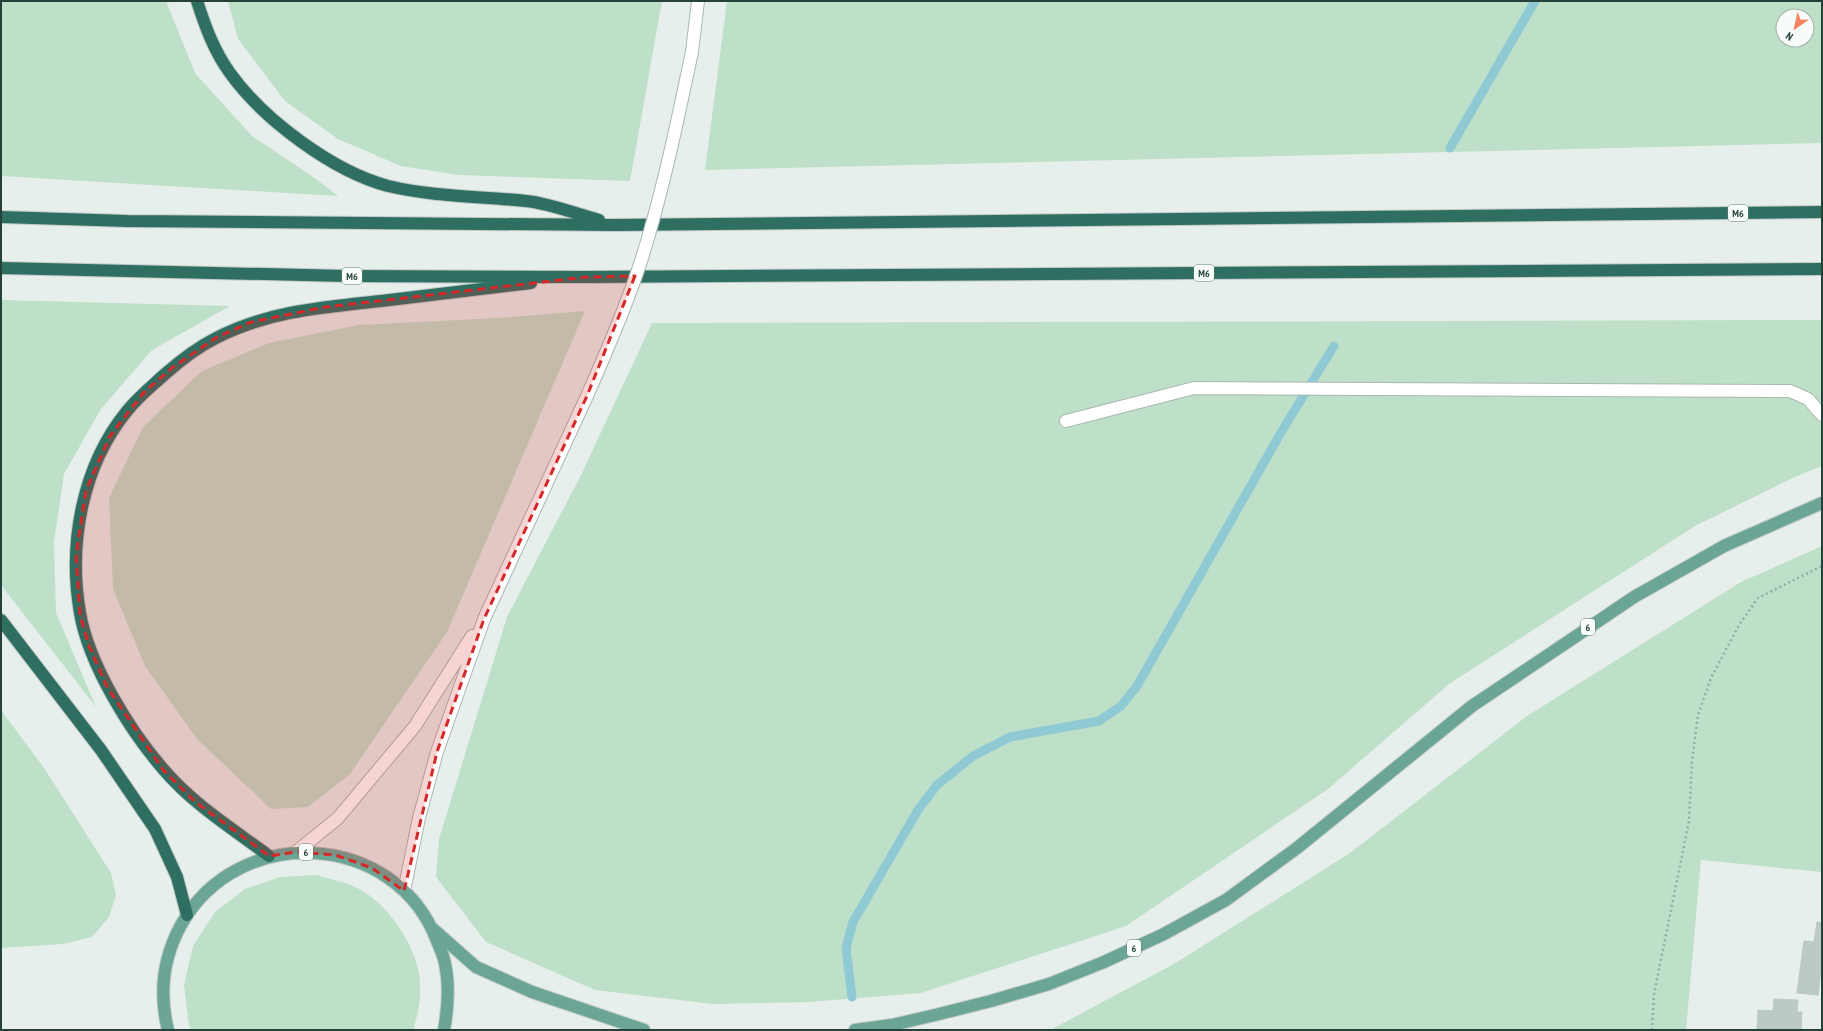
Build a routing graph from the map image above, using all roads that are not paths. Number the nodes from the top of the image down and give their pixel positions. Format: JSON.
{"nodes":[{"id":1,"x":197,"y":1,"type":"edge"},
{"id":2,"x":698,"y":1,"type":"edge"},
{"id":3,"x":1822,"y":212,"type":"edge"},
{"id":4,"x":1,"y":217,"type":"edge"},
{"id":5,"x":616,"y":225,"type":"junction"},
{"id":6,"x":1,"y":268,"type":"edge"},
{"id":7,"x":1822,"y":269,"type":"edge"},
{"id":8,"x":586,"y":277,"type":"junction"},
{"id":9,"x":1822,"y":415,"type":"edge"},
{"id":10,"x":1066,"y":421,"type":"dead end"},
{"id":11,"x":1822,"y":503,"type":"edge"},
{"id":12,"x":484,"y":619,"type":"junction"},
{"id":13,"x":1,"y":620,"type":"edge"},
{"id":14,"x":296,"y":852,"type":"junction"},
{"id":15,"x":269,"y":856,"type":"junction"},
{"id":16,"x":404,"y":891,"type":"junction"},
{"id":17,"x":187,"y":915,"type":"junction"},
{"id":18,"x":432,"y":929,"type":"junction"},
{"id":19,"x":168,"y":1030,"type":"edge"},
{"id":20,"x":444,"y":1030,"type":"edge"},
{"id":21,"x":644,"y":1030,"type":"edge"},
{"id":22,"x":855,"y":1030,"type":"edge"}],
"edges":[{"from":1,"to":5,"type":"highway"},
{"from":2,"to":12,"type":"street","bridge":true},
{"from":3,"to":5,"type":"highway","number":"M6"},
{"from":4,"to":5,"type":"highway","number":"M6"},
{"from":6,"to":8,"type":"highway","number":"M6"},
{"from":7,"to":8,"type":"highway","number":"M6"},
{"from":8,"to":15,"type":"highway"},
{"from":9,"to":10,"type":"street"},
{"from":11,"to":22,"type":"main road","number":"6"},
{"from":12,"to":14,"type":"street"},
{"from":12,"to":16,"type":"street"},
{"from":13,"to":17,"type":"highway"},
{"from":14,"to":15,"type":"main road","number":"6"},
{"from":14,"to":16,"type":"main road","number":"6"},
{"from":15,"to":17,"type":"main road","number":"6"},
{"from":16,"to":18,"type":"main road","number":"6"},
{"from":17,"to":19,"type":"main road","number":"6"},
{"from":18,"to":20,"type":"main road","number":"6"},
{"from":18,"to":21,"type":"main road","number":"6"}]}
